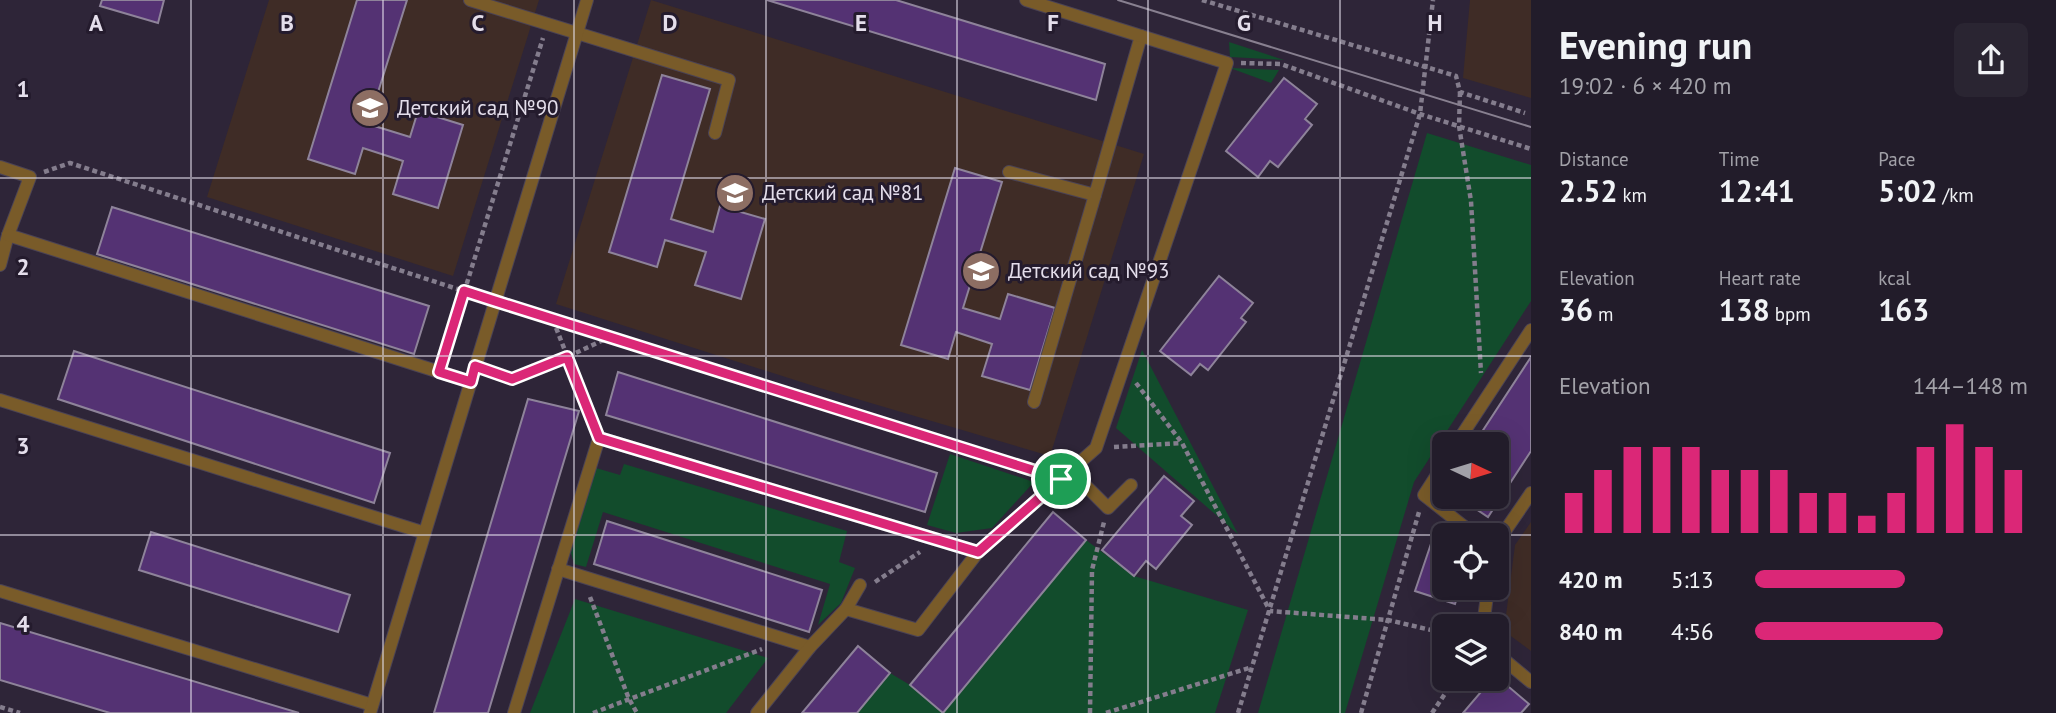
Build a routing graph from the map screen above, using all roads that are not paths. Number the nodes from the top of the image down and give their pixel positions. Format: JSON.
{"nodes":[{"id":1,"x":470,"y":0,"type":"edge"},
{"id":2,"x":587,"y":0,"type":"edge"},
{"id":3,"x":1026,"y":0,"type":"edge"},
{"id":4,"x":577,"y":33,"type":"junction"},
{"id":5,"x":1141,"y":36,"type":"junction"},
{"id":6,"x":715,"y":134,"type":"dead end"},
{"id":7,"x":0,"y":167,"type":"edge"},
{"id":8,"x":1009,"y":172,"type":"dead end"},
{"id":9,"x":1095,"y":195,"type":"junction"},
{"id":10,"x":8,"y":235,"type":"junction"},
{"id":11,"x":0,"y":265,"type":"edge"},
{"id":12,"x":1531,"y":330,"type":"edge"},
{"id":13,"x":471,"y":382,"type":"junction"},
{"id":14,"x":0,"y":400,"type":"edge"},
{"id":15,"x":1034,"y":402,"type":"dead end"},
{"id":16,"x":1465,"y":432,"type":"edge"},
{"id":17,"x":1066,"y":475,"type":"junction"},
{"id":18,"x":1432,"y":483,"type":"edge"},
{"id":19,"x":1131,"y":485,"type":"dead end"},
{"id":20,"x":1531,"y":493,"type":"edge"},
{"id":21,"x":1432,"y":501,"type":"edge"},
{"id":22,"x":1442,"y":509,"type":"edge"},
{"id":23,"x":1460,"y":523,"type":"edge"},
{"id":24,"x":1509,"y":525,"type":"edge"},
{"id":25,"x":425,"y":533,"type":"junction"},
{"id":26,"x":978,"y":552,"type":"junction"},
{"id":27,"x":558,"y":569,"type":"junction"},
{"id":28,"x":0,"y":591,"type":"edge"},
{"id":29,"x":857,"y":591,"type":"road end"},
{"id":30,"x":846,"y":609,"type":"junction"},
{"id":31,"x":810,"y":647,"type":"junction"},
{"id":32,"x":1509,"y":664,"type":"edge"},
{"id":33,"x":1531,"y":682,"type":"edge"},
{"id":34,"x":371,"y":709,"type":"edge"},
{"id":35,"x":514,"y":713,"type":"edge"},
{"id":36,"x":757,"y":713,"type":"edge"}],
"edges":[{"from":1,"to":4,"type":"lane"},
{"from":2,"to":4,"type":"lane"},
{"from":3,"to":5,"type":"lane"},
{"from":4,"to":6,"type":"lane"},
{"from":4,"to":13,"type":"lane"},
{"from":5,"to":9,"type":"lane"},
{"from":5,"to":17,"type":"lane"},
{"from":7,"to":10,"type":"lane"},
{"from":8,"to":9,"type":"lane"},
{"from":9,"to":15,"type":"lane"},
{"from":10,"to":11,"type":"lane"},
{"from":10,"to":13,"type":"lane"},
{"from":12,"to":16,"type":"lane"},
{"from":13,"to":25,"type":"lane"},
{"from":14,"to":25,"type":"lane"},
{"from":17,"to":19,"type":"lane"},
{"from":17,"to":26,"type":"lane"},
{"from":18,"to":21,"type":"lane"},
{"from":20,"to":24,"type":"lane"},
{"from":22,"to":23,"type":"lane"},
{"from":25,"to":34,"type":"lane"},
{"from":26,"to":27,"type":"lane"},
{"from":26,"to":30,"type":"lane"},
{"from":27,"to":31,"type":"lane"},
{"from":27,"to":35,"type":"lane"},
{"from":28,"to":34,"type":"lane"},
{"from":29,"to":30,"type":"lane"},
{"from":30,"to":31,"type":"lane"},
{"from":31,"to":36,"type":"lane"},
{"from":32,"to":33,"type":"lane"}]}
